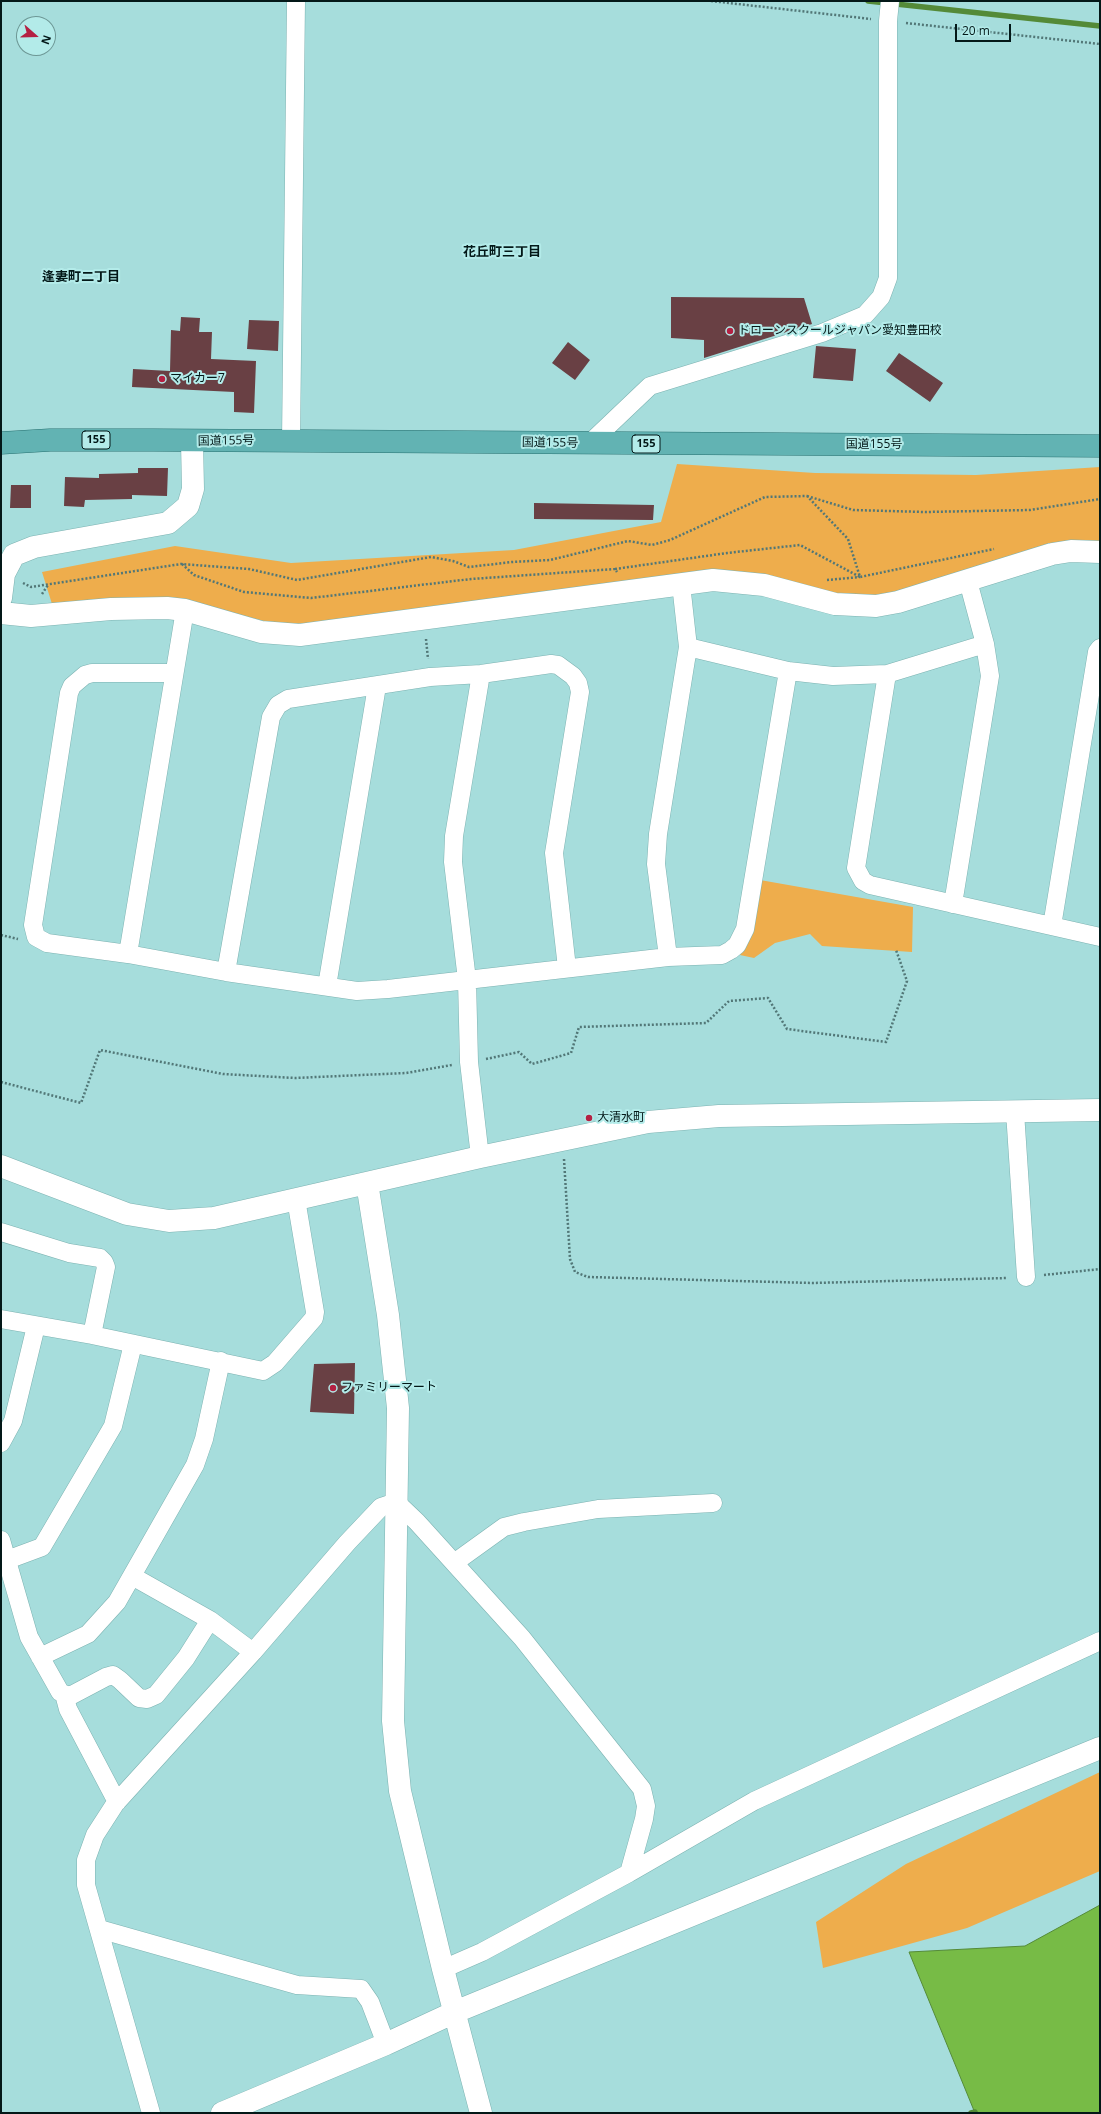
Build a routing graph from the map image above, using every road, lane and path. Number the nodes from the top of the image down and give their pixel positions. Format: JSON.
{"nodes":[{"id":1,"x":296,"y":1,"type":"edge"},
{"id":2,"x":890,"y":1,"type":"edge"},
{"id":3,"x":291,"y":441,"type":"junction"},
{"id":4,"x":192,"y":442,"type":"junction"},
{"id":5,"x":1,"y":443,"type":"edge"},
{"id":6,"x":589,"y":444,"type":"junction"},
{"id":7,"x":1100,"y":446,"type":"edge"},
{"id":8,"x":807,"y":496,"type":"junction"},
{"id":9,"x":1100,"y":499,"type":"edge"},
{"id":10,"x":997,"y":549,"type":"dead end"},
{"id":11,"x":1100,"y":552,"type":"edge"},
{"id":12,"x":181,"y":564,"type":"junction"},
{"id":13,"x":615,"y":569,"type":"junction"},
{"id":14,"x":4,"y":574,"type":"junction"},
{"id":15,"x":860,"y":577,"type":"junction"},
{"id":16,"x":968,"y":581,"type":"junction"},
{"id":17,"x":681,"y":584,"type":"junction"},
{"id":18,"x":638,"y":591,"type":"junction"},
{"id":19,"x":1,"y":598,"type":"edge"},
{"id":20,"x":186,"y":610,"type":"junction"},
{"id":21,"x":1,"y":613,"type":"edge"},
{"id":22,"x":424,"y":618,"type":"junction"},
{"id":23,"x":985,"y":644,"type":"junction"},
{"id":24,"x":688,"y":647,"type":"junction"},
{"id":25,"x":1100,"y":648,"type":"edge"},
{"id":26,"x":788,"y":671,"type":"junction"},
{"id":27,"x":173,"y":673,"type":"junction"},
{"id":28,"x":481,"y":674,"type":"junction"},
{"id":29,"x":887,"y":674,"type":"junction"},
{"id":30,"x":430,"y":677,"type":"junction"},
{"id":31,"x":377,"y":686,"type":"junction"},
{"id":32,"x":953,"y":904,"type":"junction"},
{"id":33,"x":1052,"y":926,"type":"junction"},
{"id":34,"x":1100,"y":937,"type":"edge"},
{"id":35,"x":896,"y":950,"type":"dead end"},
{"id":36,"x":128,"y":954,"type":"junction"},
{"id":37,"x":668,"y":957,"type":"junction"},
{"id":38,"x":567,"y":968,"type":"junction"},
{"id":39,"x":226,"y":972,"type":"junction"},
{"id":40,"x":467,"y":980,"type":"junction"},
{"id":41,"x":327,"y":986,"type":"junction"},
{"id":42,"x":469,"y":1062,"type":"junction"},
{"id":43,"x":1,"y":1082,"type":"edge"},
{"id":44,"x":1100,"y":1110,"type":"edge"},
{"id":45,"x":1015,"y":1112,"type":"junction"},
{"id":46,"x":563,"y":1139,"type":"junction"},
{"id":47,"x":480,"y":1157,"type":"junction"},
{"id":48,"x":1,"y":1166,"type":"edge"},
{"id":49,"x":367,"y":1183,"type":"junction"},
{"id":50,"x":296,"y":1199,"type":"junction"},
{"id":51,"x":1,"y":1232,"type":"edge"},
{"id":52,"x":1100,"y":1269,"type":"edge"},
{"id":53,"x":1026,"y":1277,"type":"junction"},
{"id":54,"x":1,"y":1319,"type":"edge"},
{"id":55,"x":36,"y":1326,"type":"junction"},
{"id":56,"x":92,"y":1335,"type":"junction"},
{"id":57,"x":133,"y":1344,"type":"junction"},
{"id":58,"x":221,"y":1361,"type":"junction"},
{"id":59,"x":1,"y":1443,"type":"edge"},
{"id":60,"x":396,"y":1502,"type":"junction"},
{"id":61,"x":713,"y":1502,"type":"dead end"},
{"id":62,"x":1,"y":1540,"type":"edge"},
{"id":63,"x":7,"y":1560,"type":"junction"},
{"id":64,"x":454,"y":1563,"type":"junction"},
{"id":65,"x":132,"y":1576,"type":"junction"},
{"id":66,"x":210,"y":1620,"type":"junction"},
{"id":67,"x":1100,"y":1641,"type":"edge"},
{"id":68,"x":254,"y":1652,"type":"junction"},
{"id":69,"x":40,"y":1657,"type":"junction"},
{"id":70,"x":64,"y":1694,"type":"junction"},
{"id":71,"x":1100,"y":1748,"type":"edge"},
{"id":72,"x":117,"y":1802,"type":"junction"},
{"id":73,"x":629,"y":1873,"type":"junction"},
{"id":74,"x":99,"y":1929,"type":"junction"},
{"id":75,"x":443,"y":1969,"type":"junction"},
{"id":76,"x":454,"y":2012,"type":"junction"},
{"id":77,"x":386,"y":2044,"type":"junction"},
{"id":78,"x":151,"y":2113,"type":"edge"},
{"id":79,"x":222,"y":2113,"type":"edge"},
{"id":80,"x":481,"y":2113,"type":"edge"}],
"edges":[{"from":1,"to":3,"type":"street"},
{"from":2,"to":6,"type":"street"},
{"from":3,"to":4,"type":"highway","name":"国道155号","number":"155"},
{"from":3,"to":6,"type":"highway","name":"国道155号","number":"155"},
{"from":4,"to":5,"type":"highway","name":"国道155号","number":"155"},
{"from":4,"to":14,"type":"street"},
{"from":6,"to":7,"type":"highway","name":"国道155号","number":"155"},
{"from":8,"to":9,"type":"path"},
{"from":8,"to":12,"type":"path"},
{"from":8,"to":15,"type":"path"},
{"from":10,"to":15,"type":"path"},
{"from":11,"to":16,"type":"street"},
{"from":12,"to":13,"type":"path"},
{"from":12,"to":14,"type":"path"},
{"from":13,"to":15,"type":"path"},
{"from":13,"to":18,"type":"path"},
{"from":14,"to":19,"type":"street"},
{"from":16,"to":17,"type":"street"},
{"from":16,"to":23,"type":"street"},
{"from":17,"to":18,"type":"street"},
{"from":17,"to":24,"type":"street"},
{"from":18,"to":22,"type":"street"},
{"from":20,"to":21,"type":"street"},
{"from":20,"to":22,"type":"street"},
{"from":20,"to":27,"type":"street"},
{"from":22,"to":30,"type":"path"},
{"from":23,"to":29,"type":"street"},
{"from":23,"to":32,"type":"street"},
{"from":24,"to":26,"type":"street"},
{"from":24,"to":37,"type":"street"},
{"from":25,"to":33,"type":"street"},
{"from":26,"to":29,"type":"street"},
{"from":26,"to":37,"type":"street"},
{"from":27,"to":36,"type":"street"},
{"from":27,"to":36,"type":"street"},
{"from":28,"to":30,"type":"street"},
{"from":28,"to":38,"type":"street"},
{"from":28,"to":40,"type":"street"},
{"from":29,"to":32,"type":"street"},
{"from":30,"to":31,"type":"street"},
{"from":31,"to":39,"type":"street"},
{"from":31,"to":41,"type":"street"},
{"from":32,"to":33,"type":"street"},
{"from":33,"to":34,"type":"street"},
{"from":35,"to":42,"type":"path"},
{"from":36,"to":39,"type":"street"},
{"from":37,"to":38,"type":"street"},
{"from":38,"to":40,"type":"street"},
{"from":39,"to":41,"type":"street"},
{"from":40,"to":41,"type":"street"},
{"from":40,"to":42,"type":"street"},
{"from":42,"to":43,"type":"path"},
{"from":42,"to":47,"type":"street"},
{"from":44,"to":45,"type":"street"},
{"from":45,"to":46,"type":"street"},
{"from":45,"to":53,"type":"street"},
{"from":46,"to":47,"type":"street"},
{"from":46,"to":53,"type":"path"},
{"from":47,"to":49,"type":"street"},
{"from":48,"to":50,"type":"street"},
{"from":49,"to":50,"type":"street"},
{"from":49,"to":60,"type":"street"},
{"from":50,"to":58,"type":"street"},
{"from":51,"to":56,"type":"street"},
{"from":52,"to":53,"type":"path"},
{"from":54,"to":55,"type":"street"},
{"from":55,"to":56,"type":"street"},
{"from":55,"to":59,"type":"street"},
{"from":56,"to":57,"type":"street"},
{"from":57,"to":58,"type":"street"},
{"from":57,"to":63,"type":"street"},
{"from":58,"to":65,"type":"street"},
{"from":60,"to":64,"type":"street"},
{"from":60,"to":68,"type":"street"},
{"from":60,"to":75,"type":"street"},
{"from":61,"to":64,"type":"street"},
{"from":62,"to":63,"type":"street"},
{"from":63,"to":69,"type":"street"},
{"from":64,"to":73,"type":"street"},
{"from":65,"to":66,"type":"street"},
{"from":65,"to":69,"type":"street"},
{"from":66,"to":68,"type":"street"},
{"from":66,"to":70,"type":"street"},
{"from":67,"to":73,"type":"street"},
{"from":68,"to":72,"type":"street"},
{"from":69,"to":70,"type":"street"},
{"from":70,"to":72,"type":"street"},
{"from":71,"to":76,"type":"street"},
{"from":72,"to":74,"type":"street"},
{"from":73,"to":75,"type":"street"},
{"from":74,"to":77,"type":"street"},
{"from":74,"to":78,"type":"street"},
{"from":75,"to":76,"type":"street"},
{"from":76,"to":77,"type":"street"},
{"from":76,"to":80,"type":"street"},
{"from":77,"to":79,"type":"street"}]}
